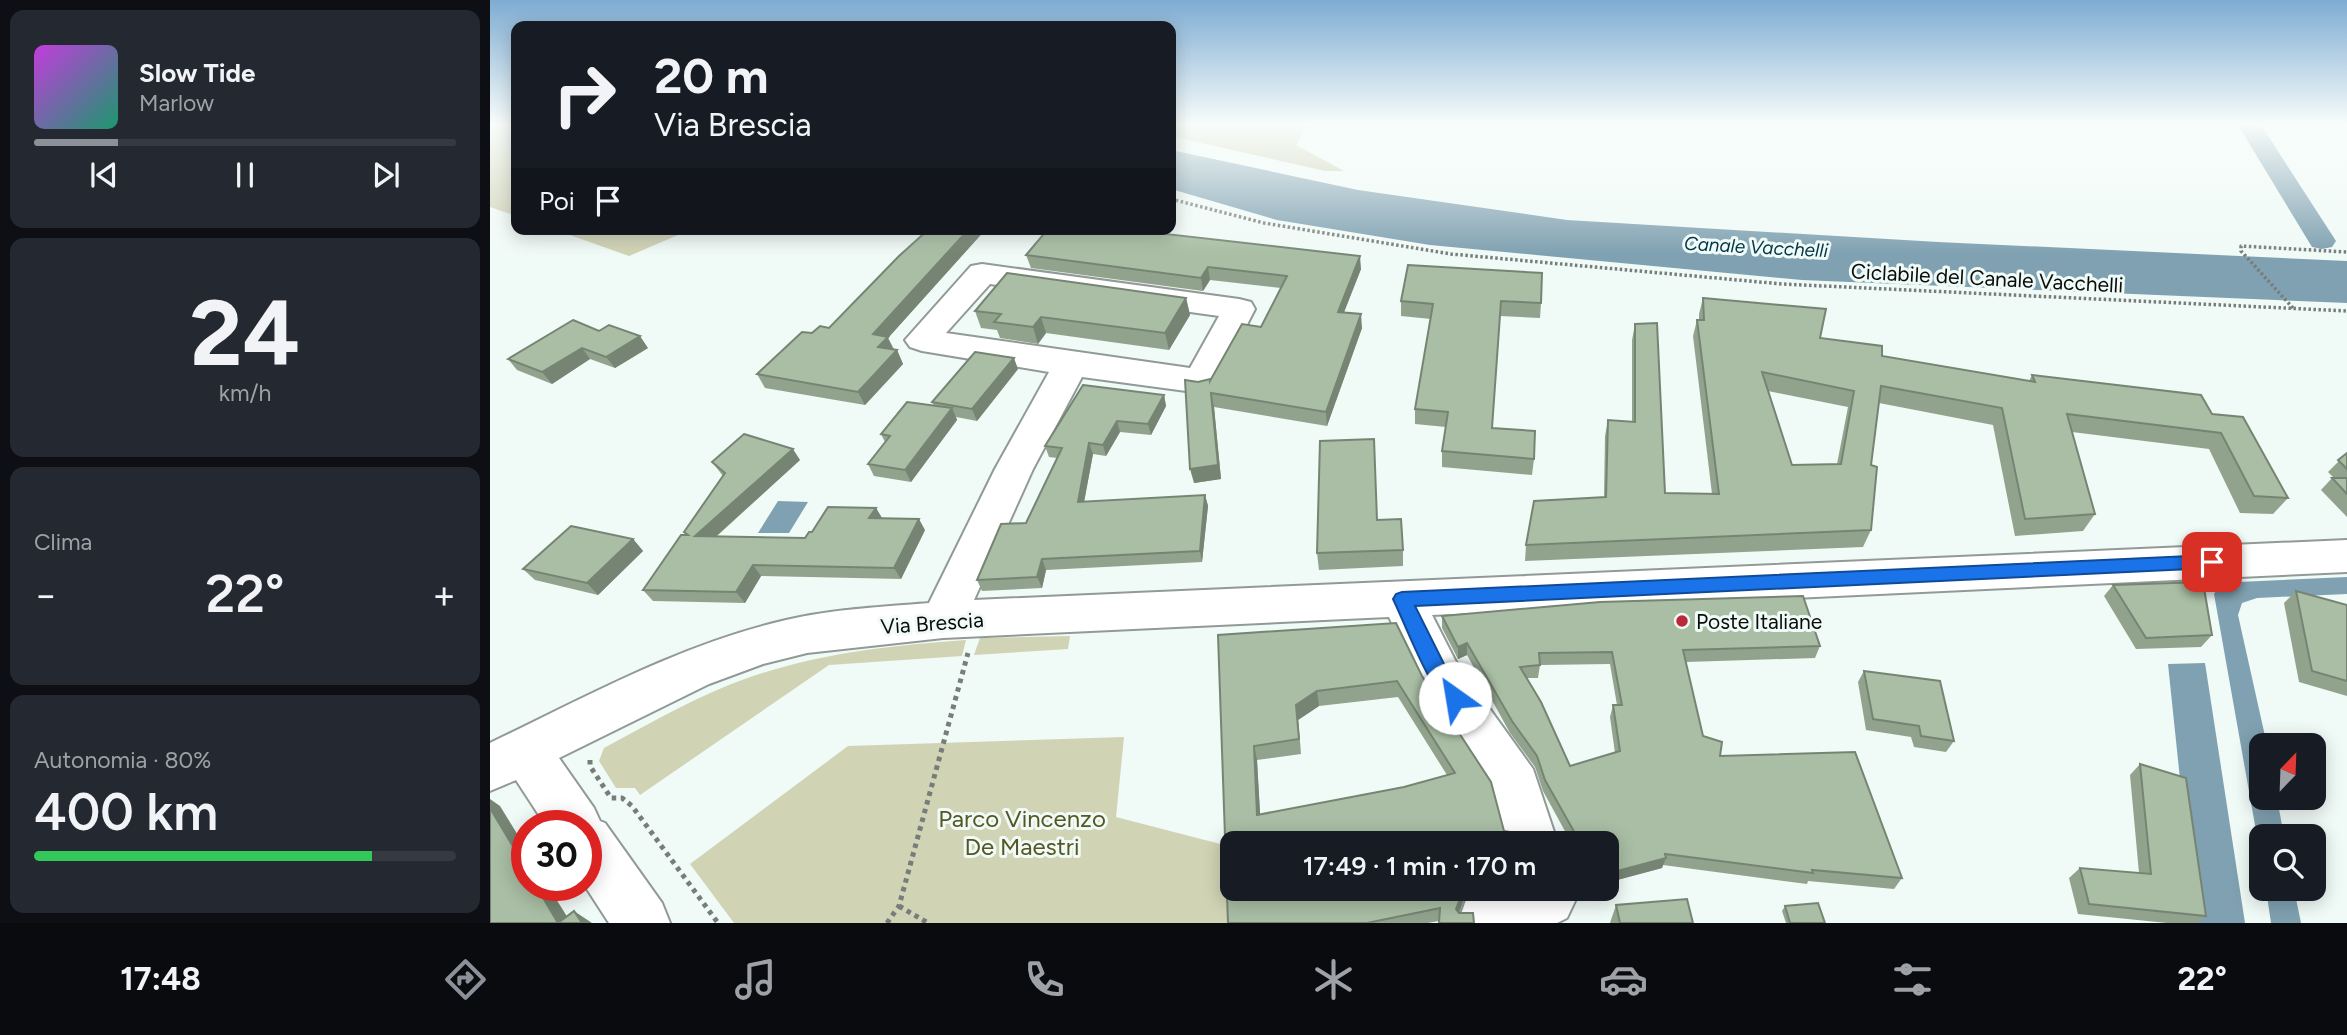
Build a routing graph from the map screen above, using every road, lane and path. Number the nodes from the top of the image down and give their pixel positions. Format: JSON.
{"nodes":[{"id":1,"x":1176,"y":200,"type":"edge"},
{"id":2,"x":2347,"y":252,"type":"edge"},
{"id":3,"x":2294,"y":308,"type":"junction"},
{"id":4,"x":2347,"y":311,"type":"edge"},
{"id":5,"x":1071,"y":364,"type":"junction"},
{"id":6,"x":2347,"y":556,"type":"edge"},
{"id":7,"x":1402,"y":599,"type":"junction"},
{"id":8,"x":960,"y":620,"type":"junction"},
{"id":9,"x":606,"y":712,"type":"junction"},
{"id":10,"x":507,"y":760,"type":"edge"},
{"id":11,"x":559,"y":810,"type":"edge"},
{"id":12,"x":1528,"y":831,"type":"edge"},
{"id":13,"x":602,"y":864,"type":"edge"},
{"id":14,"x":1542,"y":901,"type":"edge"},
{"id":15,"x":899,"y":906,"type":"junction"},
{"id":16,"x":642,"y":923,"type":"edge"},
{"id":17,"x":718,"y":923,"type":"edge"},
{"id":18,"x":887,"y":923,"type":"edge"},
{"id":19,"x":928,"y":923,"type":"edge"},
{"id":20,"x":1486,"y":923,"type":"edge"}],
"edges":[{"from":1,"to":3,"type":"path","name":"Ciclabile del Canale Vacchelli"},
{"from":2,"to":3,"type":"path"},
{"from":3,"to":4,"type":"path","name":"Ciclabile del Canale Vacchelli"},
{"from":5,"to":5,"type":"street"},
{"from":5,"to":8,"type":"street"},
{"from":6,"to":7,"type":"street","name":"Via Brescia"},
{"from":7,"to":8,"type":"street","name":"Via Brescia"},
{"from":7,"to":12,"type":"street"},
{"from":8,"to":9,"type":"street","name":"Via Brescia"},
{"from":8,"to":15,"type":"path"},
{"from":9,"to":10,"type":"street","name":"Via Brescia"},
{"from":9,"to":17,"type":"path"},
{"from":10,"to":11,"type":"street"},
{"from":13,"to":16,"type":"street"},
{"from":14,"to":20,"type":"street"},
{"from":15,"to":18,"type":"path"},
{"from":15,"to":19,"type":"path"}]}
